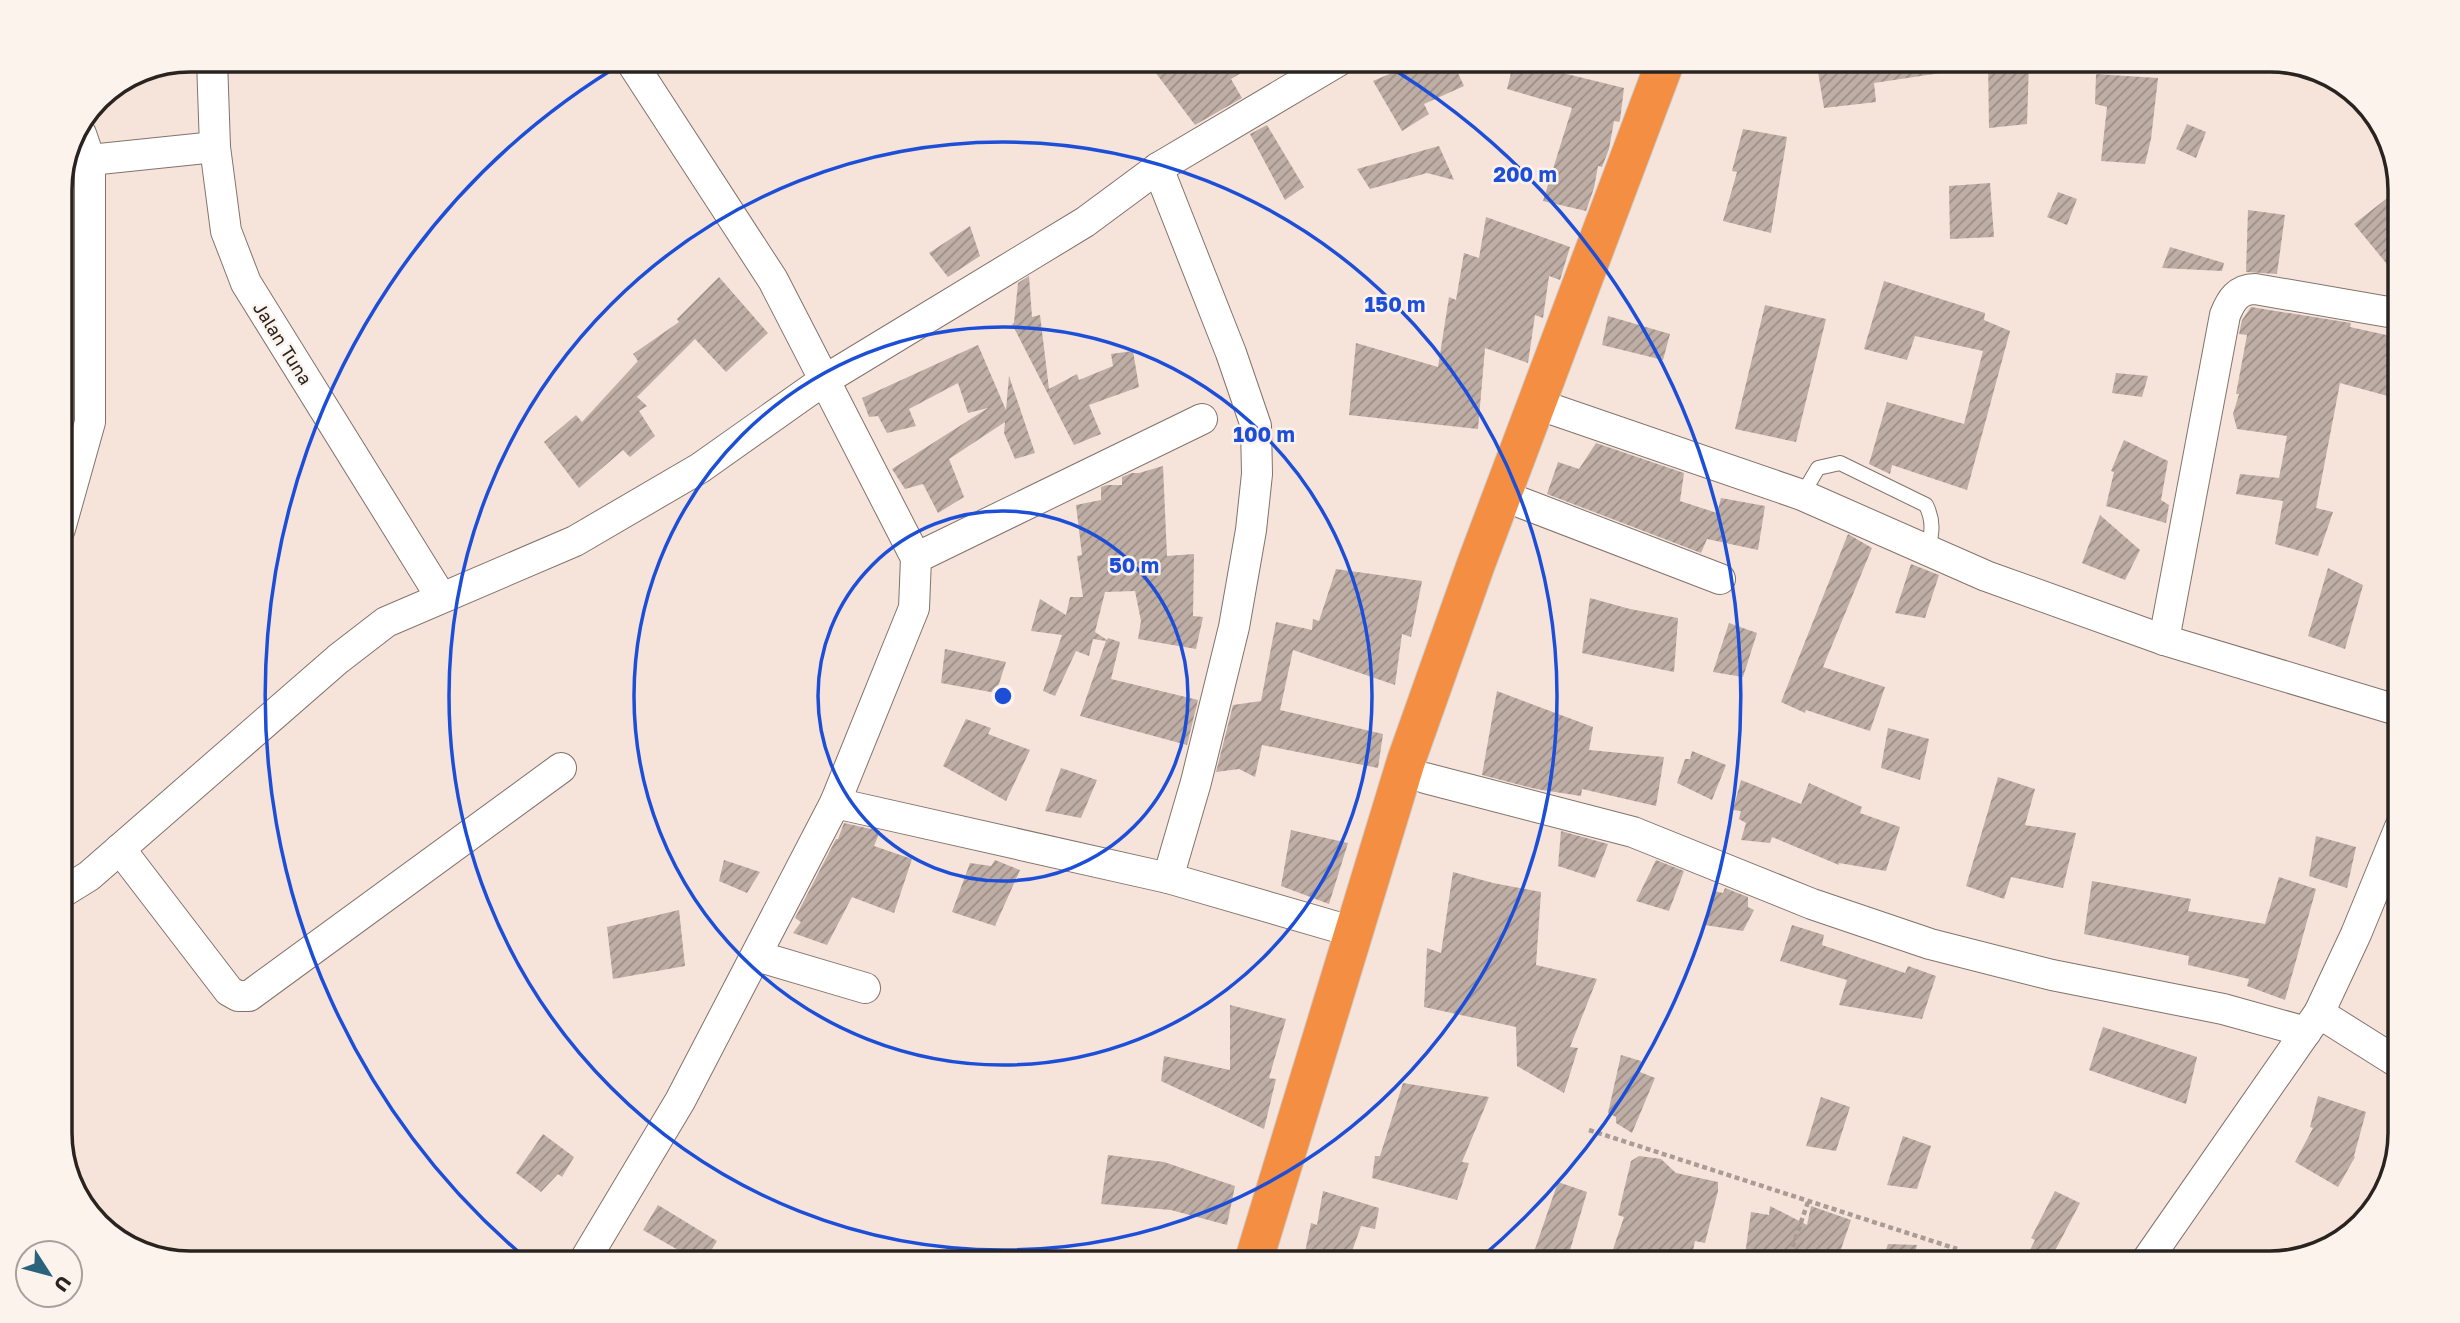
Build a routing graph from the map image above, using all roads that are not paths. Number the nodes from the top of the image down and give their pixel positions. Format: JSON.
{"nodes":[{"id":1,"x":212,"y":72,"type":"edge"},
{"id":2,"x":638,"y":72,"type":"edge"},
{"id":3,"x":1320,"y":72,"type":"edge"},
{"id":4,"x":1662,"y":72,"type":"edge"},
{"id":5,"x":1687,"y":72,"type":"edge"},
{"id":6,"x":86,"y":147,"type":"edge"},
{"id":7,"x":215,"y":147,"type":"junction"},
{"id":8,"x":1158,"y":168,"type":"junction"},
{"id":9,"x":2388,"y":312,"type":"edge"},
{"id":10,"x":823,"y":381,"type":"junction"},
{"id":11,"x":1547,"y":408,"type":"junction"},
{"id":12,"x":1202,"y":419,"type":"dead end"},
{"id":13,"x":72,"y":486,"type":"edge"},
{"id":14,"x":1802,"y":495,"type":"junction"},
{"id":15,"x":1522,"y":503,"type":"junction"},
{"id":16,"x":1928,"y":550,"type":"junction"},
{"id":17,"x":916,"y":558,"type":"junction"},
{"id":18,"x":1720,"y":579,"type":"dead end"},
{"id":19,"x":441,"y":597,"type":"junction"},
{"id":20,"x":2164,"y":640,"type":"junction"},
{"id":21,"x":2388,"y":707,"type":"edge"},
{"id":22,"x":561,"y":768,"type":"dead end"},
{"id":23,"x":1425,"y":778,"type":"junction"},
{"id":24,"x":835,"y":803,"type":"junction"},
{"id":25,"x":120,"y":849,"type":"junction"},
{"id":26,"x":2388,"y":856,"type":"edge"},
{"id":27,"x":1168,"y":877,"type":"junction"},
{"id":28,"x":72,"y":887,"type":"edge"},
{"id":29,"x":1354,"y":932,"type":"junction"},
{"id":30,"x":757,"y":956,"type":"junction"},
{"id":31,"x":865,"y":988,"type":"dead end"},
{"id":32,"x":2313,"y":1022,"type":"junction"},
{"id":33,"x":2388,"y":1058,"type":"edge"},
{"id":34,"x":591,"y":1251,"type":"edge"},
{"id":35,"x":1257,"y":1251,"type":"edge"},
{"id":36,"x":1283,"y":1251,"type":"edge"},
{"id":37,"x":2154,"y":1251,"type":"edge"}],
"edges":[{"from":1,"to":7,"type":"street","name":"Jalan Tuna"},
{"from":2,"to":10,"type":"street"},
{"from":3,"to":8,"type":"street"},
{"from":4,"to":11,"type":"highway"},
{"from":5,"to":11,"type":"highway"},
{"from":6,"to":7,"type":"street"},
{"from":6,"to":13,"type":"street"},
{"from":7,"to":19,"type":"street","name":"Jalan Tuna"},
{"from":8,"to":10,"type":"street"},
{"from":8,"to":27,"type":"street"},
{"from":9,"to":20,"type":"street"},
{"from":10,"to":17,"type":"street"},
{"from":10,"to":19,"type":"street"},
{"from":11,"to":14,"type":"street"},
{"from":11,"to":15,"type":"highway"},
{"from":11,"to":29,"type":"highway"},
{"from":12,"to":17,"type":"street"},
{"from":14,"to":16,"type":"street"},
{"from":14,"to":16,"type":"lane"},
{"from":15,"to":18,"type":"street"},
{"from":15,"to":23,"type":"highway"},
{"from":16,"to":20,"type":"street"},
{"from":17,"to":24,"type":"street"},
{"from":19,"to":25,"type":"street"},
{"from":20,"to":21,"type":"street"},
{"from":22,"to":25,"type":"street"},
{"from":23,"to":32,"type":"street"},
{"from":23,"to":36,"type":"highway"},
{"from":24,"to":27,"type":"street"},
{"from":24,"to":30,"type":"street"},
{"from":25,"to":28,"type":"street"},
{"from":26,"to":32,"type":"street"},
{"from":27,"to":29,"type":"street"},
{"from":29,"to":35,"type":"highway"},
{"from":30,"to":31,"type":"street"},
{"from":30,"to":34,"type":"street"},
{"from":32,"to":33,"type":"street"},
{"from":32,"to":37,"type":"street"}]}
